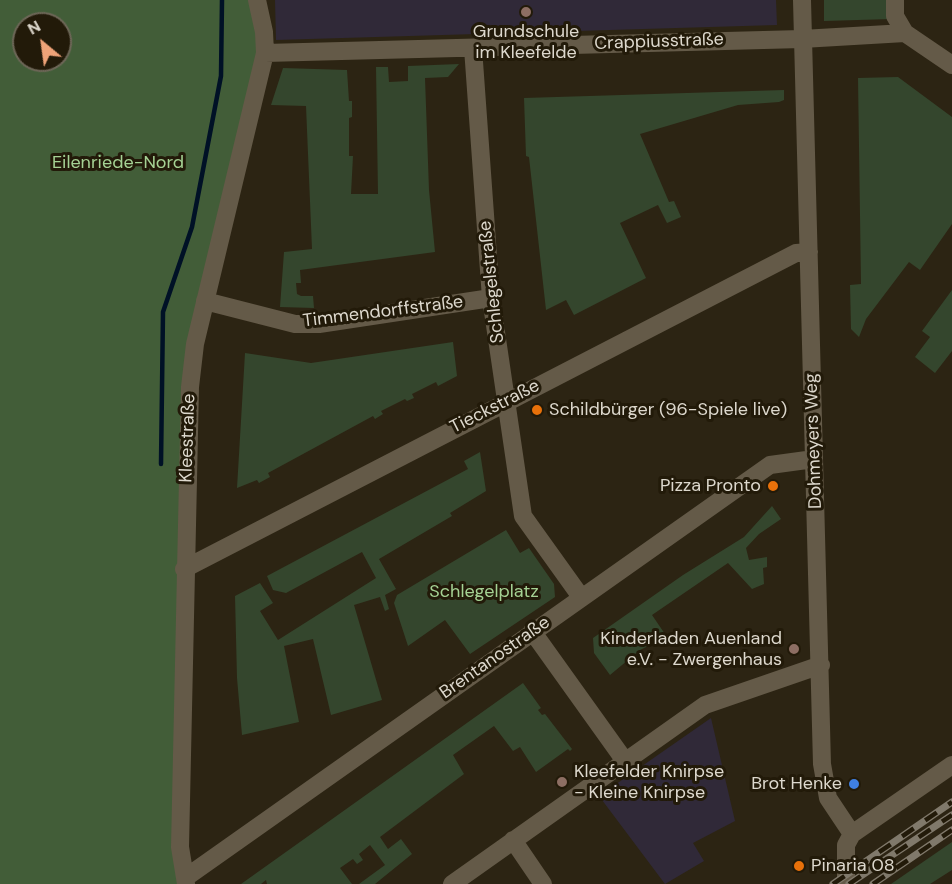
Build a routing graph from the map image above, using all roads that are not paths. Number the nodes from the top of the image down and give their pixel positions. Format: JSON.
{"nodes":[{"id":1,"x":257,"y":0,"type":"edge"},
{"id":2,"x":802,"y":0,"type":"edge"},
{"id":3,"x":895,"y":0,"type":"edge"},
{"id":4,"x":905,"y":33,"type":"junction"},
{"id":5,"x":802,"y":39,"type":"junction"},
{"id":6,"x":473,"y":48,"type":"junction"},
{"id":7,"x":265,"y":53,"type":"junction"},
{"id":8,"x":952,"y":65,"type":"edge"},
{"id":9,"x":809,"y":252,"type":"junction"},
{"id":10,"x":491,"y":298,"type":"junction"},
{"id":11,"x":205,"y":302,"type":"junction"},
{"id":12,"x":507,"y":400,"type":"junction"},
{"id":13,"x":814,"y":459,"type":"junction"},
{"id":14,"x":184,"y":569,"type":"junction"},
{"id":15,"x":581,"y":597,"type":"junction"},
{"id":16,"x":532,"y":632,"type":"junction"},
{"id":17,"x":821,"y":665,"type":"junction"},
{"id":18,"x":625,"y":761,"type":"junction"},
{"id":19,"x":952,"y":765,"type":"edge"},
{"id":20,"x":852,"y":834,"type":"junction"},
{"id":21,"x":513,"y":840,"type":"junction"},
{"id":22,"x":186,"y":881,"type":"edge"},
{"id":23,"x":452,"y":884,"type":"edge"},
{"id":24,"x":543,"y":884,"type":"edge"},
{"id":25,"x":846,"y":884,"type":"edge"}],
"edges":[{"from":1,"to":7,"type":"street","name":"Kleestraße"},
{"from":2,"to":5,"type":"street","name":"Dohmeyers Weg"},
{"from":3,"to":4,"type":"street"},
{"from":4,"to":5,"type":"street","name":"Crappiusstraße"},
{"from":4,"to":8,"type":"street"},
{"from":5,"to":6,"type":"street","name":"Crappiusstraße"},
{"from":5,"to":9,"type":"street","name":"Dohmeyers Weg"},
{"from":6,"to":7,"type":"street","name":"Crappiusstraße"},
{"from":6,"to":10,"type":"street","name":"Schlegelstraße"},
{"from":7,"to":11,"type":"street","name":"Kleestraße"},
{"from":9,"to":12,"type":"street","name":"Tieckstraße"},
{"from":9,"to":13,"type":"street","name":"Dohmeyers Weg"},
{"from":10,"to":11,"type":"street","name":"Timmendorffstraße"},
{"from":10,"to":12,"type":"street","name":"Schlegelstraße"},
{"from":11,"to":14,"type":"street","name":"Kleestraße"},
{"from":12,"to":14,"type":"street","name":"Tieckstraße"},
{"from":12,"to":15,"type":"street","name":"Schlegelstraße"},
{"from":13,"to":15,"type":"street","name":"Brentanostraße"},
{"from":13,"to":17,"type":"street","name":"Dohmeyers Weg"},
{"from":14,"to":22,"type":"street","name":"Kleestraße"},
{"from":15,"to":16,"type":"street","name":"Brentanostraße"},
{"from":16,"to":18,"type":"street"},
{"from":16,"to":22,"type":"street","name":"Brentanostraße"},
{"from":17,"to":18,"type":"street"},
{"from":17,"to":20,"type":"street","name":"Dohmeyers Weg"},
{"from":18,"to":21,"type":"street"},
{"from":19,"to":20,"type":"street"},
{"from":20,"to":25,"type":"street"},
{"from":21,"to":23,"type":"street"},
{"from":21,"to":24,"type":"street"}]}
